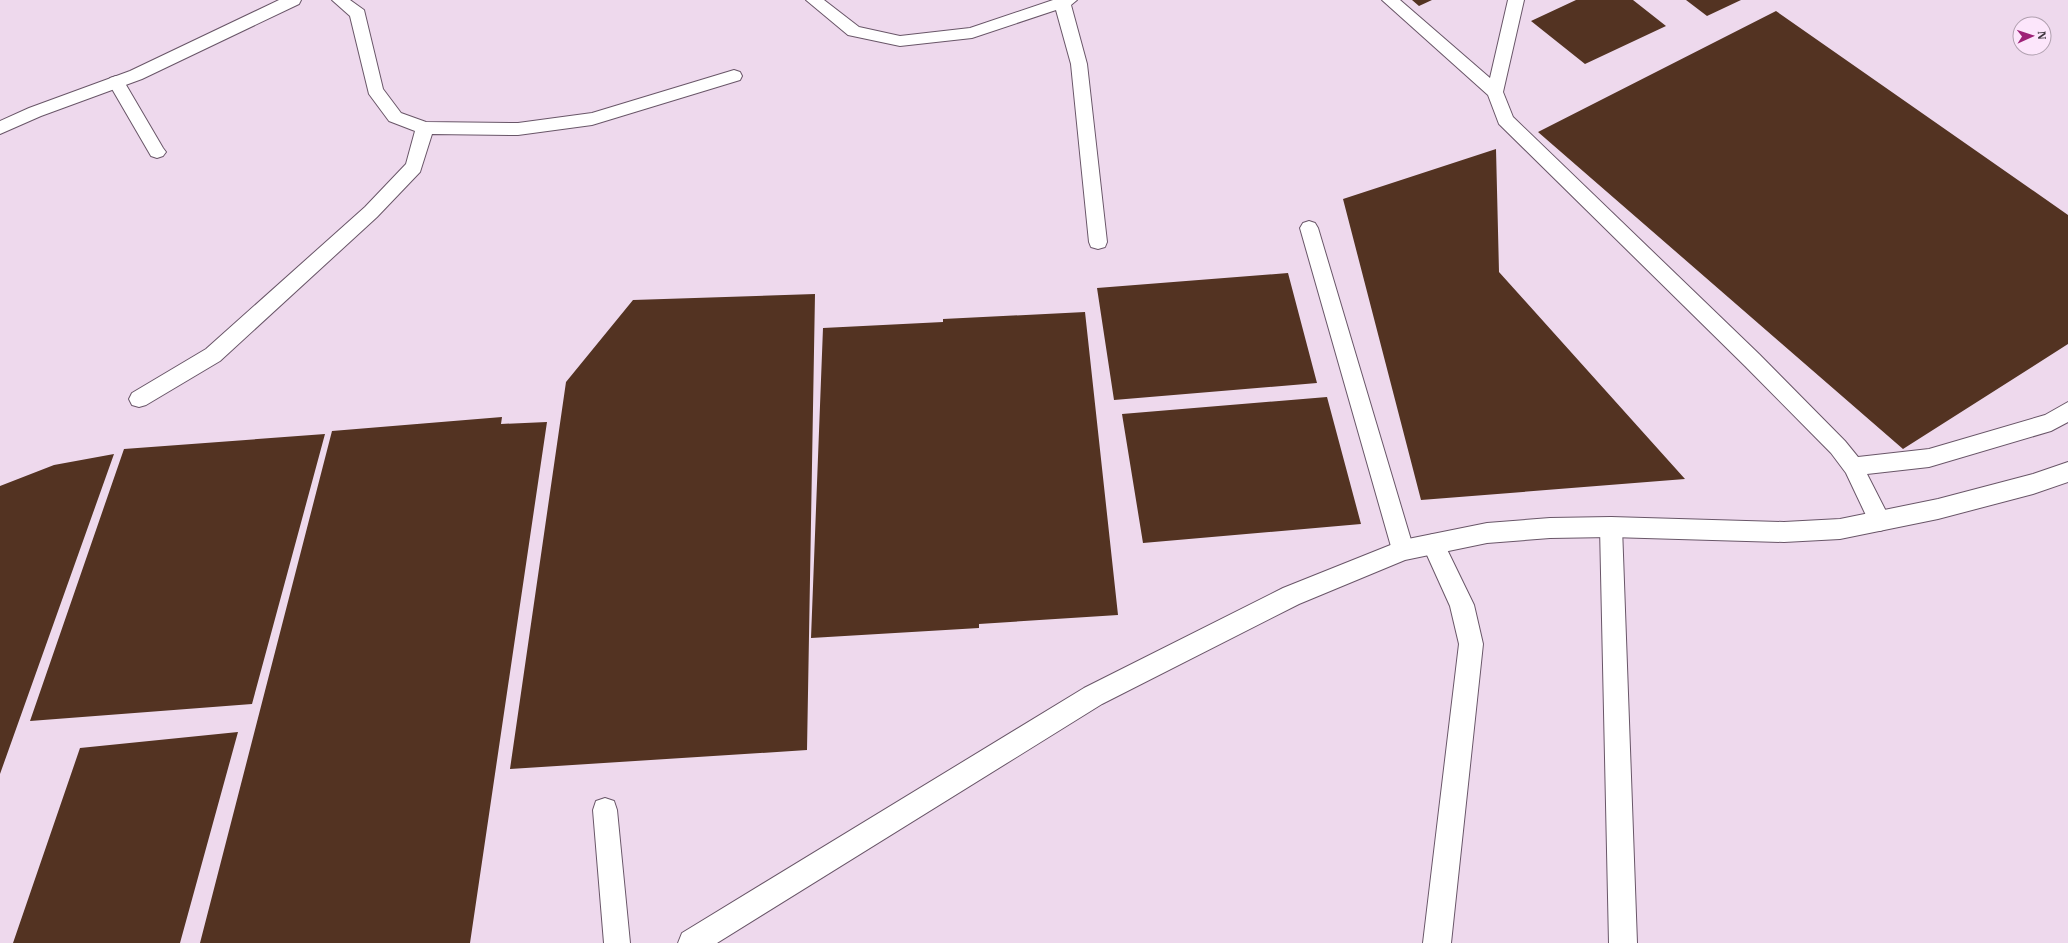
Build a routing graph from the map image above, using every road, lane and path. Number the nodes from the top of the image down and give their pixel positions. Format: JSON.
{"nodes":[{"id":1,"x":293,"y":0,"type":"edge"},
{"id":2,"x":340,"y":0,"type":"edge"},
{"id":3,"x":814,"y":0,"type":"edge"},
{"id":4,"x":1390,"y":0,"type":"edge"},
{"id":5,"x":1516,"y":0,"type":"edge"},
{"id":6,"x":1066,"y":1,"type":"edge"},
{"id":7,"x":734,"y":76,"type":"dead end"},
{"id":8,"x":116,"y":82,"type":"junction"},
{"id":9,"x":1495,"y":92,"type":"junction"},
{"id":10,"x":0,"y":128,"type":"edge"},
{"id":11,"x":425,"y":128,"type":"junction"},
{"id":12,"x":157,"y":152,"type":"dead end"},
{"id":13,"x":1309,"y":228,"type":"dead end"},
{"id":14,"x":1098,"y":242,"type":"dead end"},
{"id":15,"x":139,"y":399,"type":"dead end"},
{"id":16,"x":2068,"y":411,"type":"edge"},
{"id":17,"x":1853,"y":467,"type":"junction"},
{"id":18,"x":2068,"y":472,"type":"edge"},
{"id":19,"x":1880,"y":521,"type":"junction"},
{"id":20,"x":1611,"y":527,"type":"junction"},
{"id":21,"x":1433,"y":544,"type":"junction"},
{"id":22,"x":1403,"y":550,"type":"junction"},
{"id":23,"x":605,"y":810,"type":"dead end"},
{"id":24,"x":617,"y":943,"type":"edge"},
{"id":25,"x":692,"y":943,"type":"edge"},
{"id":26,"x":1437,"y":943,"type":"edge"},
{"id":27,"x":1623,"y":943,"type":"edge"}],
"edges":[{"from":1,"to":8,"type":"street"},
{"from":2,"to":11,"type":"lane"},
{"from":3,"to":6,"type":"lane"},
{"from":4,"to":9,"type":"lane"},
{"from":5,"to":9,"type":"lane"},
{"from":6,"to":14,"type":"lane"},
{"from":7,"to":11,"type":"lane"},
{"from":8,"to":10,"type":"street"},
{"from":8,"to":12,"type":"lane"},
{"from":9,"to":17,"type":"lane"},
{"from":11,"to":15,"type":"lane"},
{"from":13,"to":22,"type":"lane"},
{"from":16,"to":17,"type":"lane"},
{"from":17,"to":19,"type":"lane"},
{"from":18,"to":19,"type":"street"},
{"from":19,"to":20,"type":"street"},
{"from":20,"to":21,"type":"street"},
{"from":20,"to":27,"type":"street"},
{"from":21,"to":22,"type":"street"},
{"from":21,"to":26,"type":"street"},
{"from":22,"to":25,"type":"street"},
{"from":23,"to":24,"type":"lane"}]}
